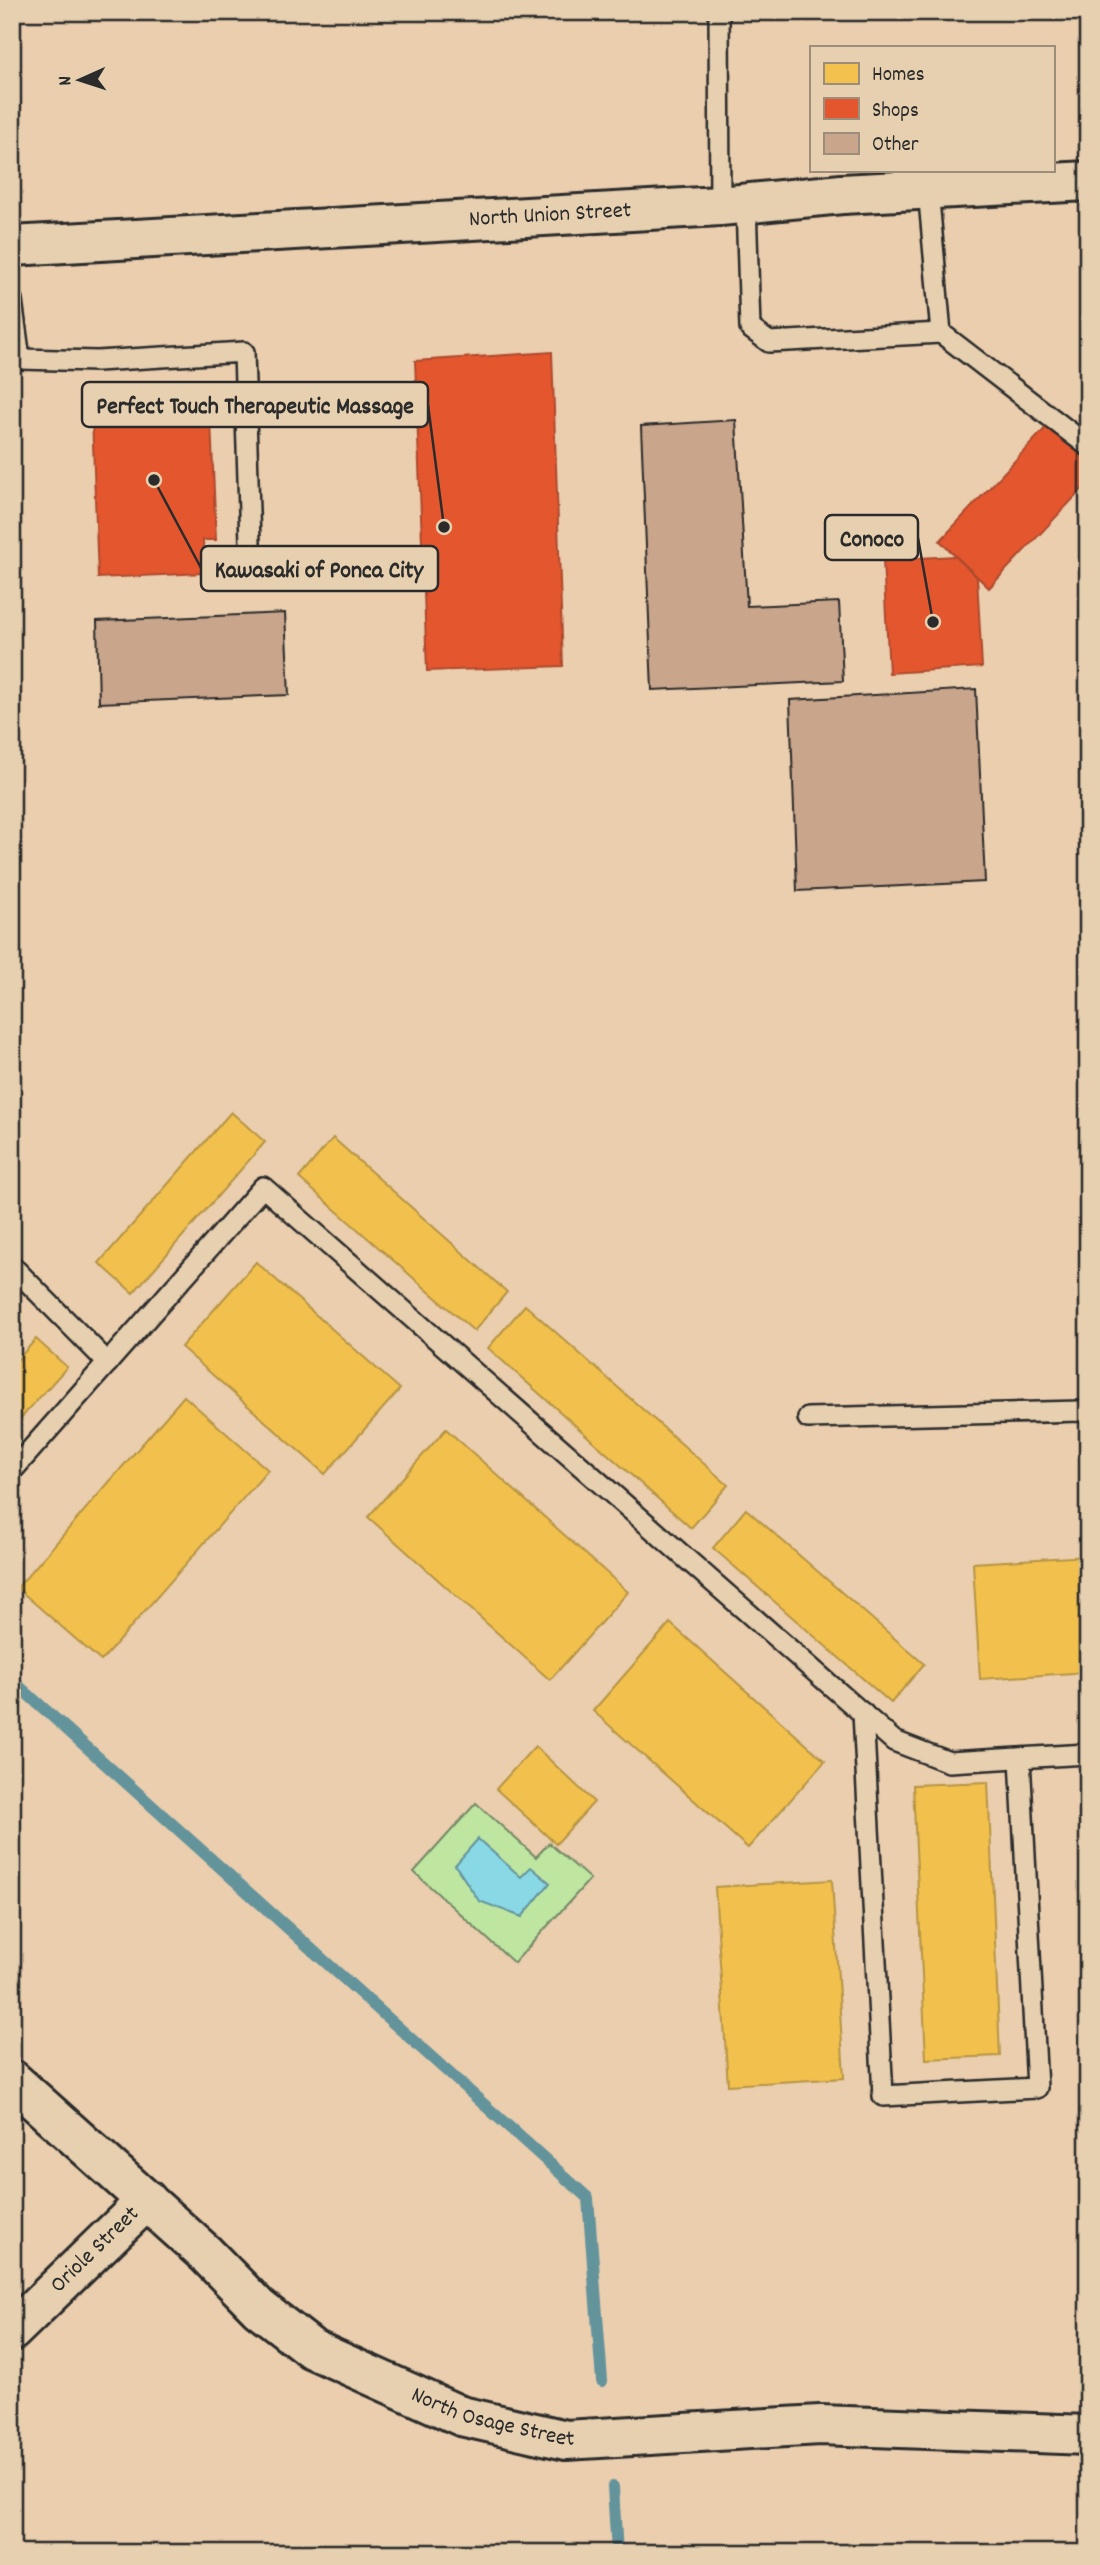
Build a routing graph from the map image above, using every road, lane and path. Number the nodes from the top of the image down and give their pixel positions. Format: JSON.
{"nodes":[{"id":1,"x":719,"y":12,"type":"edge"},
{"id":2,"x":1088,"y":181,"type":"edge"},
{"id":3,"x":928,"y":190,"type":"junction"},
{"id":4,"x":732,"y":205,"type":"junction"},
{"id":5,"x":12,"y":246,"type":"edge"},
{"id":6,"x":12,"y":300,"type":"edge"},
{"id":7,"x":941,"y":332,"type":"junction"},
{"id":8,"x":1088,"y":446,"type":"edge"},
{"id":9,"x":250,"y":543,"type":"dead end"},
{"id":10,"x":12,"y":1266,"type":"edge"},
{"id":11,"x":108,"y":1363,"type":"junction"},
{"id":12,"x":1088,"y":1413,"type":"edge"},
{"id":13,"x":808,"y":1419,"type":"dead end"},
{"id":14,"x":12,"y":1471,"type":"edge"},
{"id":15,"x":863,"y":1713,"type":"junction"},
{"id":16,"x":1088,"y":1754,"type":"edge"},
{"id":17,"x":1020,"y":1758,"type":"junction"},
{"id":18,"x":12,"y":2080,"type":"edge"},
{"id":19,"x":147,"y":2200,"type":"junction"},
{"id":20,"x":12,"y":2331,"type":"edge"},
{"id":21,"x":1088,"y":2435,"type":"edge"}],
"edges":[{"from":1,"to":4,"type":"lane"},
{"from":2,"to":3,"type":"street","name":"North Union Street"},
{"from":3,"to":4,"type":"street","name":"North Union Street"},
{"from":3,"to":7,"type":"lane"},
{"from":4,"to":5,"type":"street","name":"North Union Street"},
{"from":4,"to":7,"type":"lane"},
{"from":6,"to":9,"type":"lane"},
{"from":7,"to":8,"type":"lane"},
{"from":10,"to":11,"type":"lane"},
{"from":11,"to":14,"type":"lane"},
{"from":11,"to":15,"type":"lane"},
{"from":12,"to":13,"type":"lane"},
{"from":15,"to":17,"type":"lane"},
{"from":15,"to":17,"type":"lane"},
{"from":16,"to":17,"type":"lane"},
{"from":18,"to":19,"type":"street","name":"North Osage Street"},
{"from":19,"to":20,"type":"street","name":"Oriole Street"},
{"from":19,"to":21,"type":"street","name":"North Osage Street"}]}
